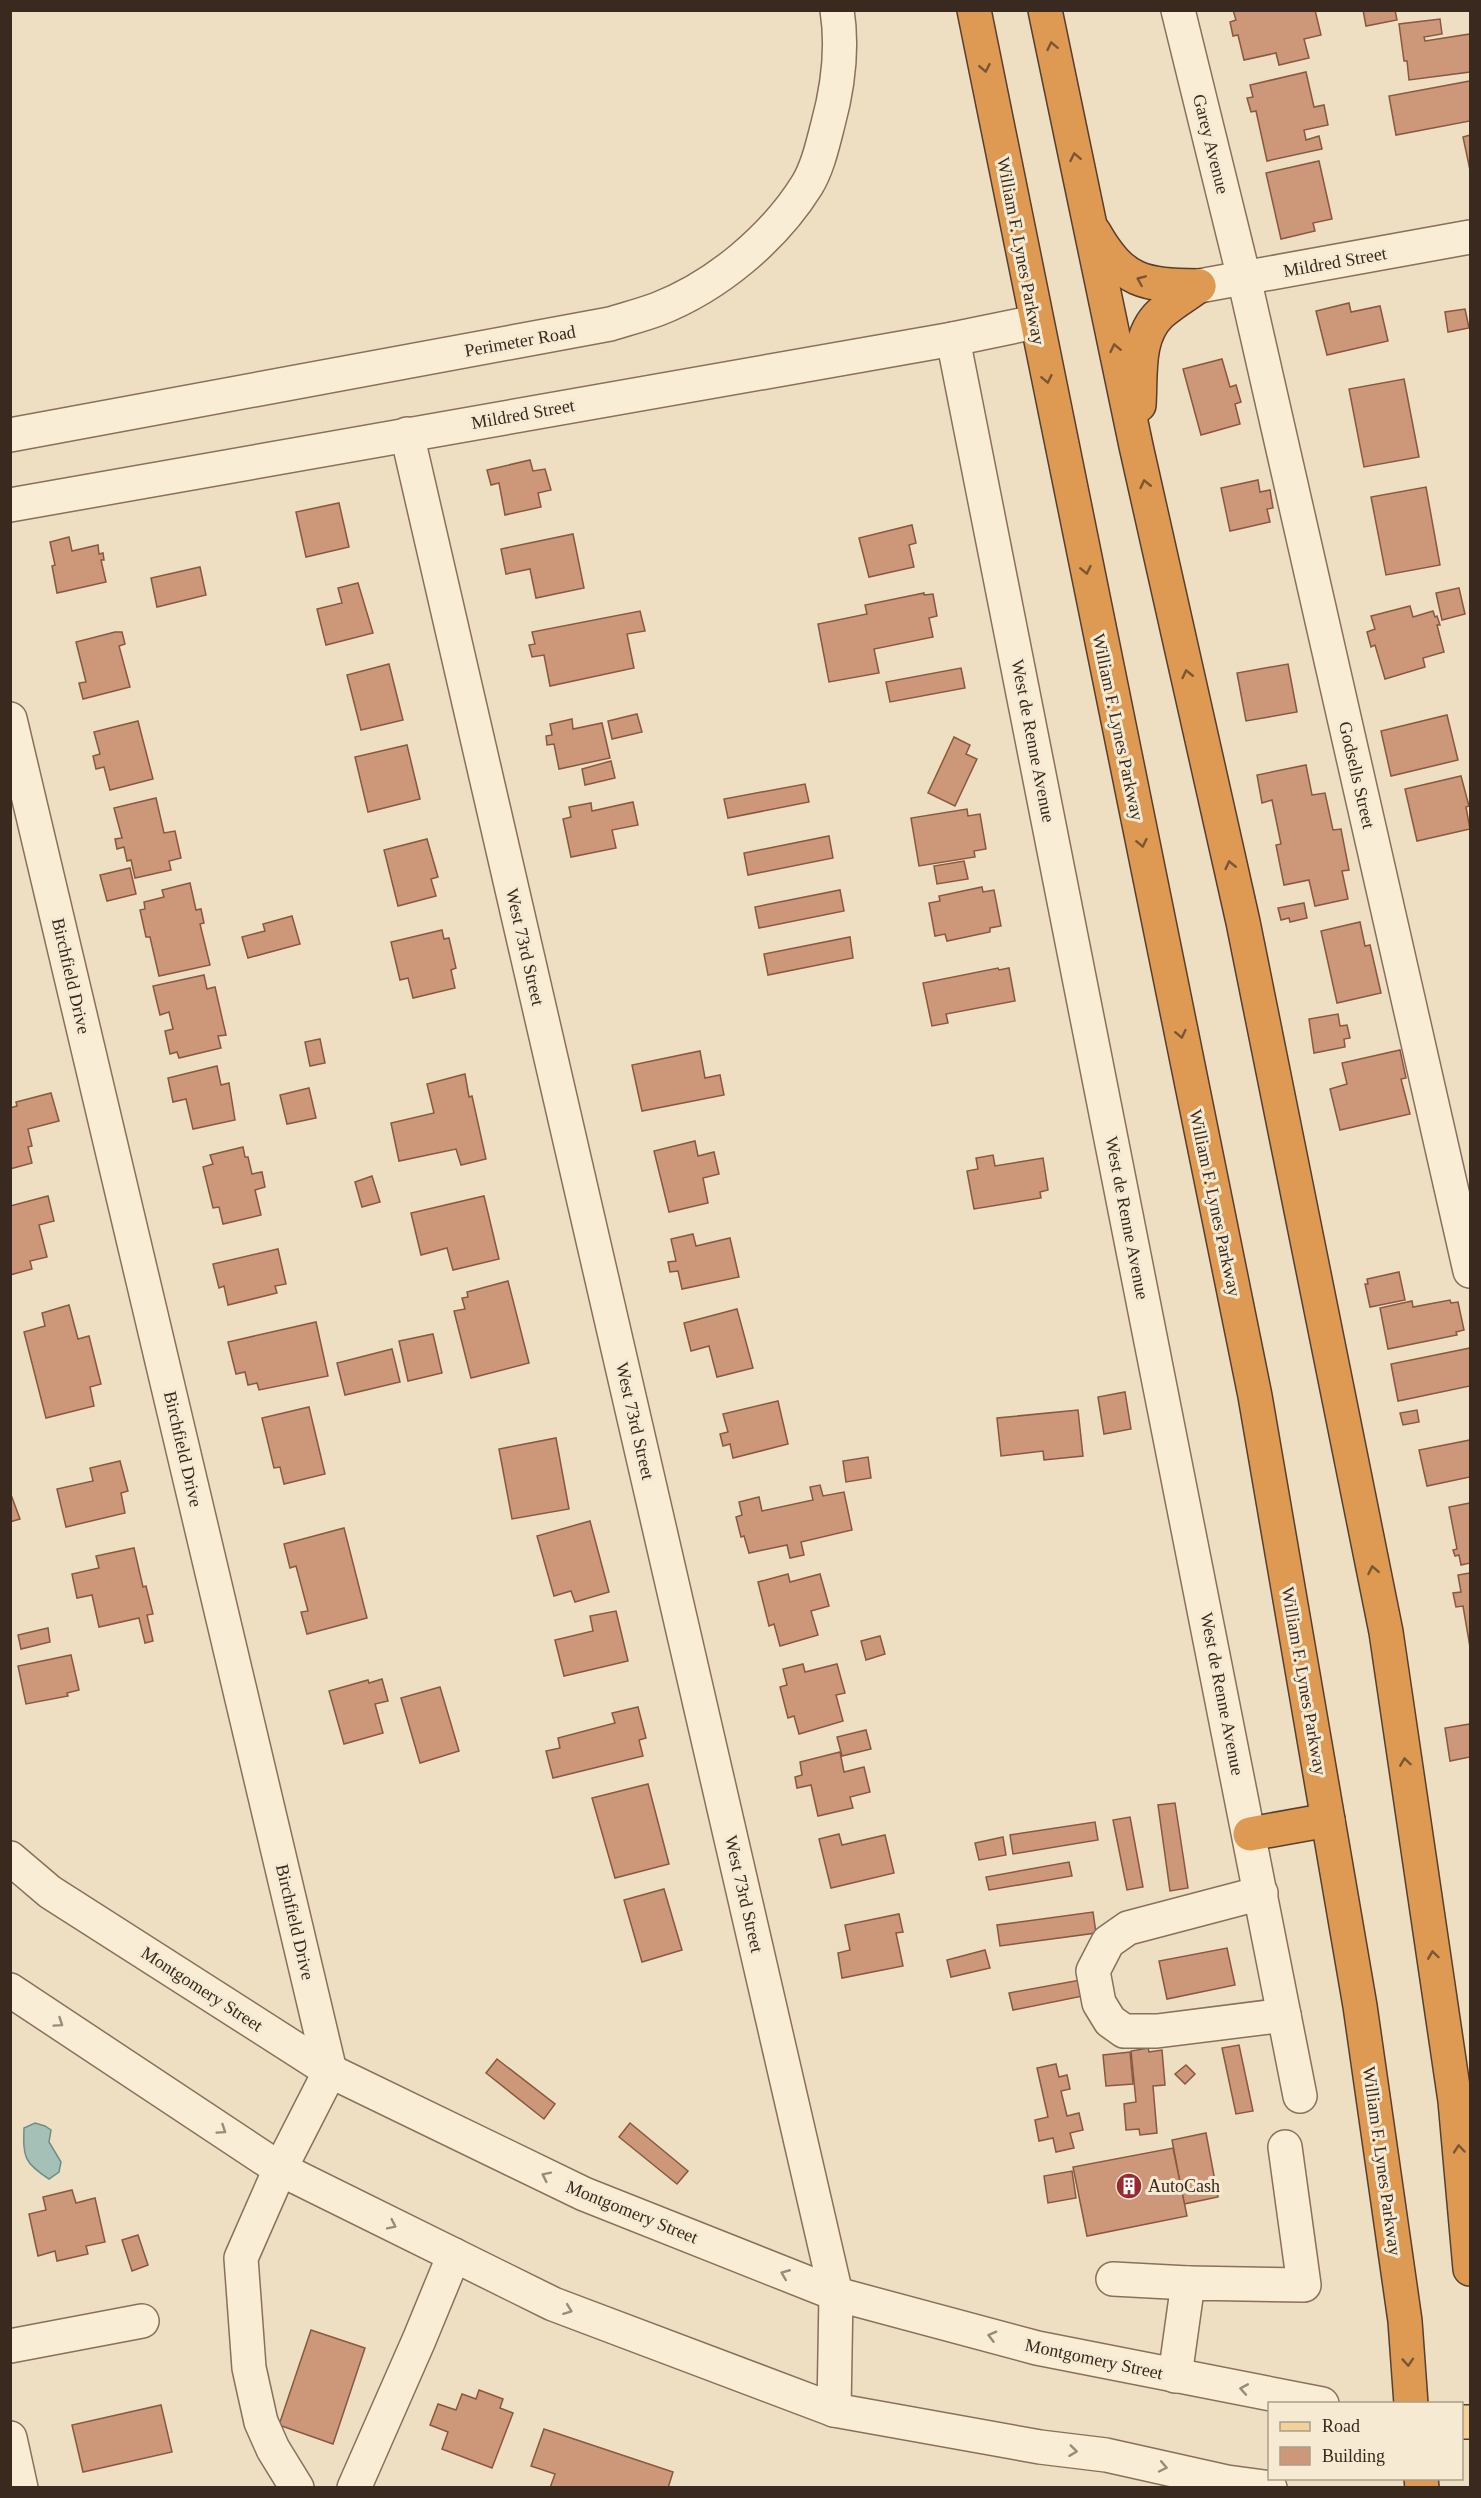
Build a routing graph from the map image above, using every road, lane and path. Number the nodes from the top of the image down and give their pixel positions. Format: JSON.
{"nodes":[{"id":1,"x":837,"y":10,"type":"edge"},
{"id":2,"x":974,"y":10,"type":"edge"},
{"id":3,"x":1045,"y":10,"type":"edge"},
{"id":4,"x":1178,"y":10,"type":"edge"},
{"id":5,"x":1087,"y":219,"type":"junction"},
{"id":6,"x":1470,"y":237,"type":"edge"},
{"id":7,"x":1244,"y":278,"type":"junction"},
{"id":8,"x":1199,"y":286,"type":"junction"},
{"id":9,"x":1035,"y":322,"type":"junction"},
{"id":10,"x":953,"y":339,"type":"junction"},
{"id":11,"x":407,"y":434,"type":"junction"},
{"id":12,"x":10,"y":435,"type":"edge"},
{"id":13,"x":1136,"y":446,"type":"junction"},
{"id":14,"x":10,"y":505,"type":"edge"},
{"id":15,"x":10,"y":719,"type":"edge"},
{"id":16,"x":1470,"y":1271,"type":"edge"},
{"id":17,"x":1328,"y":1820,"type":"junction"},
{"id":18,"x":1250,"y":1834,"type":"junction"},
{"id":19,"x":10,"y":1858,"type":"edge"},
{"id":20,"x":1261,"y":1893,"type":"junction"},
{"id":21,"x":10,"y":1990,"type":"edge"},
{"id":22,"x":1284,"y":2015,"type":"junction"},
{"id":23,"x":330,"y":2071,"type":"junction"},
{"id":24,"x":1300,"y":2096,"type":"dead end"},
{"id":25,"x":1285,"y":2147,"type":"dead end"},
{"id":26,"x":280,"y":2169,"type":"junction"},
{"id":27,"x":454,"y":2255,"type":"junction"},
{"id":28,"x":1470,"y":2270,"type":"edge"},
{"id":29,"x":1113,"y":2279,"type":"dead end"},
{"id":30,"x":1188,"y":2283,"type":"junction"},
{"id":31,"x":836,"y":2294,"type":"junction"},
{"id":32,"x":142,"y":2321,"type":"dead end"},
{"id":33,"x":10,"y":2346,"type":"edge"},
{"id":34,"x":1174,"y":2376,"type":"junction"},
{"id":35,"x":1317,"y":2402,"type":"edge"},
{"id":36,"x":1411,"y":2402,"type":"edge"},
{"id":37,"x":834,"y":2410,"type":"junction"},
{"id":38,"x":10,"y":2438,"type":"edge"},
{"id":39,"x":1226,"y":2485,"type":"edge"},
{"id":40,"x":21,"y":2487,"type":"edge"},
{"id":41,"x":297,"y":2487,"type":"edge"},
{"id":42,"x":354,"y":2487,"type":"edge"},
{"id":43,"x":1270,"y":2487,"type":"edge"}],
"edges":[{"from":1,"to":12,"type":"street","name":"Perimeter Road"},
{"from":2,"to":9,"type":"highway","name":"William F. Lynes Parkway","one_way":true},
{"from":5,"to":3,"type":"highway","one_way":true},
{"from":4,"to":7,"type":"street","name":"Garey Avenue"},
{"from":8,"to":5,"type":"highway","one_way":true},
{"from":13,"to":5,"type":"highway","one_way":true},
{"from":6,"to":7,"type":"street","name":"Mildred Street"},
{"from":7,"to":8,"type":"street","name":"Mildred Street"},
{"from":7,"to":16,"type":"street","name":"Godsells Street"},
{"from":8,"to":13,"type":"highway"},
{"from":9,"to":10,"type":"street","name":"Mildred Street"},
{"from":9,"to":17,"type":"highway","name":"William F. Lynes Parkway","one_way":true},
{"from":10,"to":11,"type":"street","name":"Mildred Street"},
{"from":10,"to":18,"type":"street","name":"West de Renne Avenue"},
{"from":11,"to":14,"type":"street","name":"Mildred Street"},
{"from":11,"to":31,"type":"street","name":"West 73rd Street"},
{"from":28,"to":13,"type":"highway","one_way":true},
{"from":15,"to":23,"type":"street","name":"Birchfield Drive"},
{"from":17,"to":18,"type":"highway"},
{"from":17,"to":36,"type":"highway","name":"William F. Lynes Parkway","one_way":true},
{"from":18,"to":20,"type":"street","name":"West de Renne Avenue"},
{"from":19,"to":23,"type":"street","name":"Montgomery Street"},
{"from":20,"to":22,"type":"street","name":"West de Renne Avenue"},
{"from":20,"to":22,"type":"street"},
{"from":21,"to":26,"type":"street","one_way":true},
{"from":22,"to":24,"type":"street","name":"West de Renne Avenue"},
{"from":23,"to":26,"type":"street"},
{"from":31,"to":23,"type":"street","name":"Montgomery Street","one_way":true},
{"from":25,"to":30,"type":"street"},
{"from":26,"to":27,"type":"street","one_way":true},
{"from":26,"to":41,"type":"street"},
{"from":27,"to":37,"type":"street","one_way":true},
{"from":27,"to":42,"type":"street"},
{"from":29,"to":30,"type":"street"},
{"from":30,"to":34,"type":"street"},
{"from":34,"to":31,"type":"street","name":"Montgomery Street","one_way":true},
{"from":31,"to":37,"type":"street","name":"West 73rd Street"},
{"from":32,"to":33,"type":"street"},
{"from":35,"to":34,"type":"street","name":"Montgomery Street","one_way":true},
{"from":37,"to":39,"type":"street","one_way":true},
{"from":38,"to":40,"type":"street"},
{"from":39,"to":43,"type":"street"}]}
